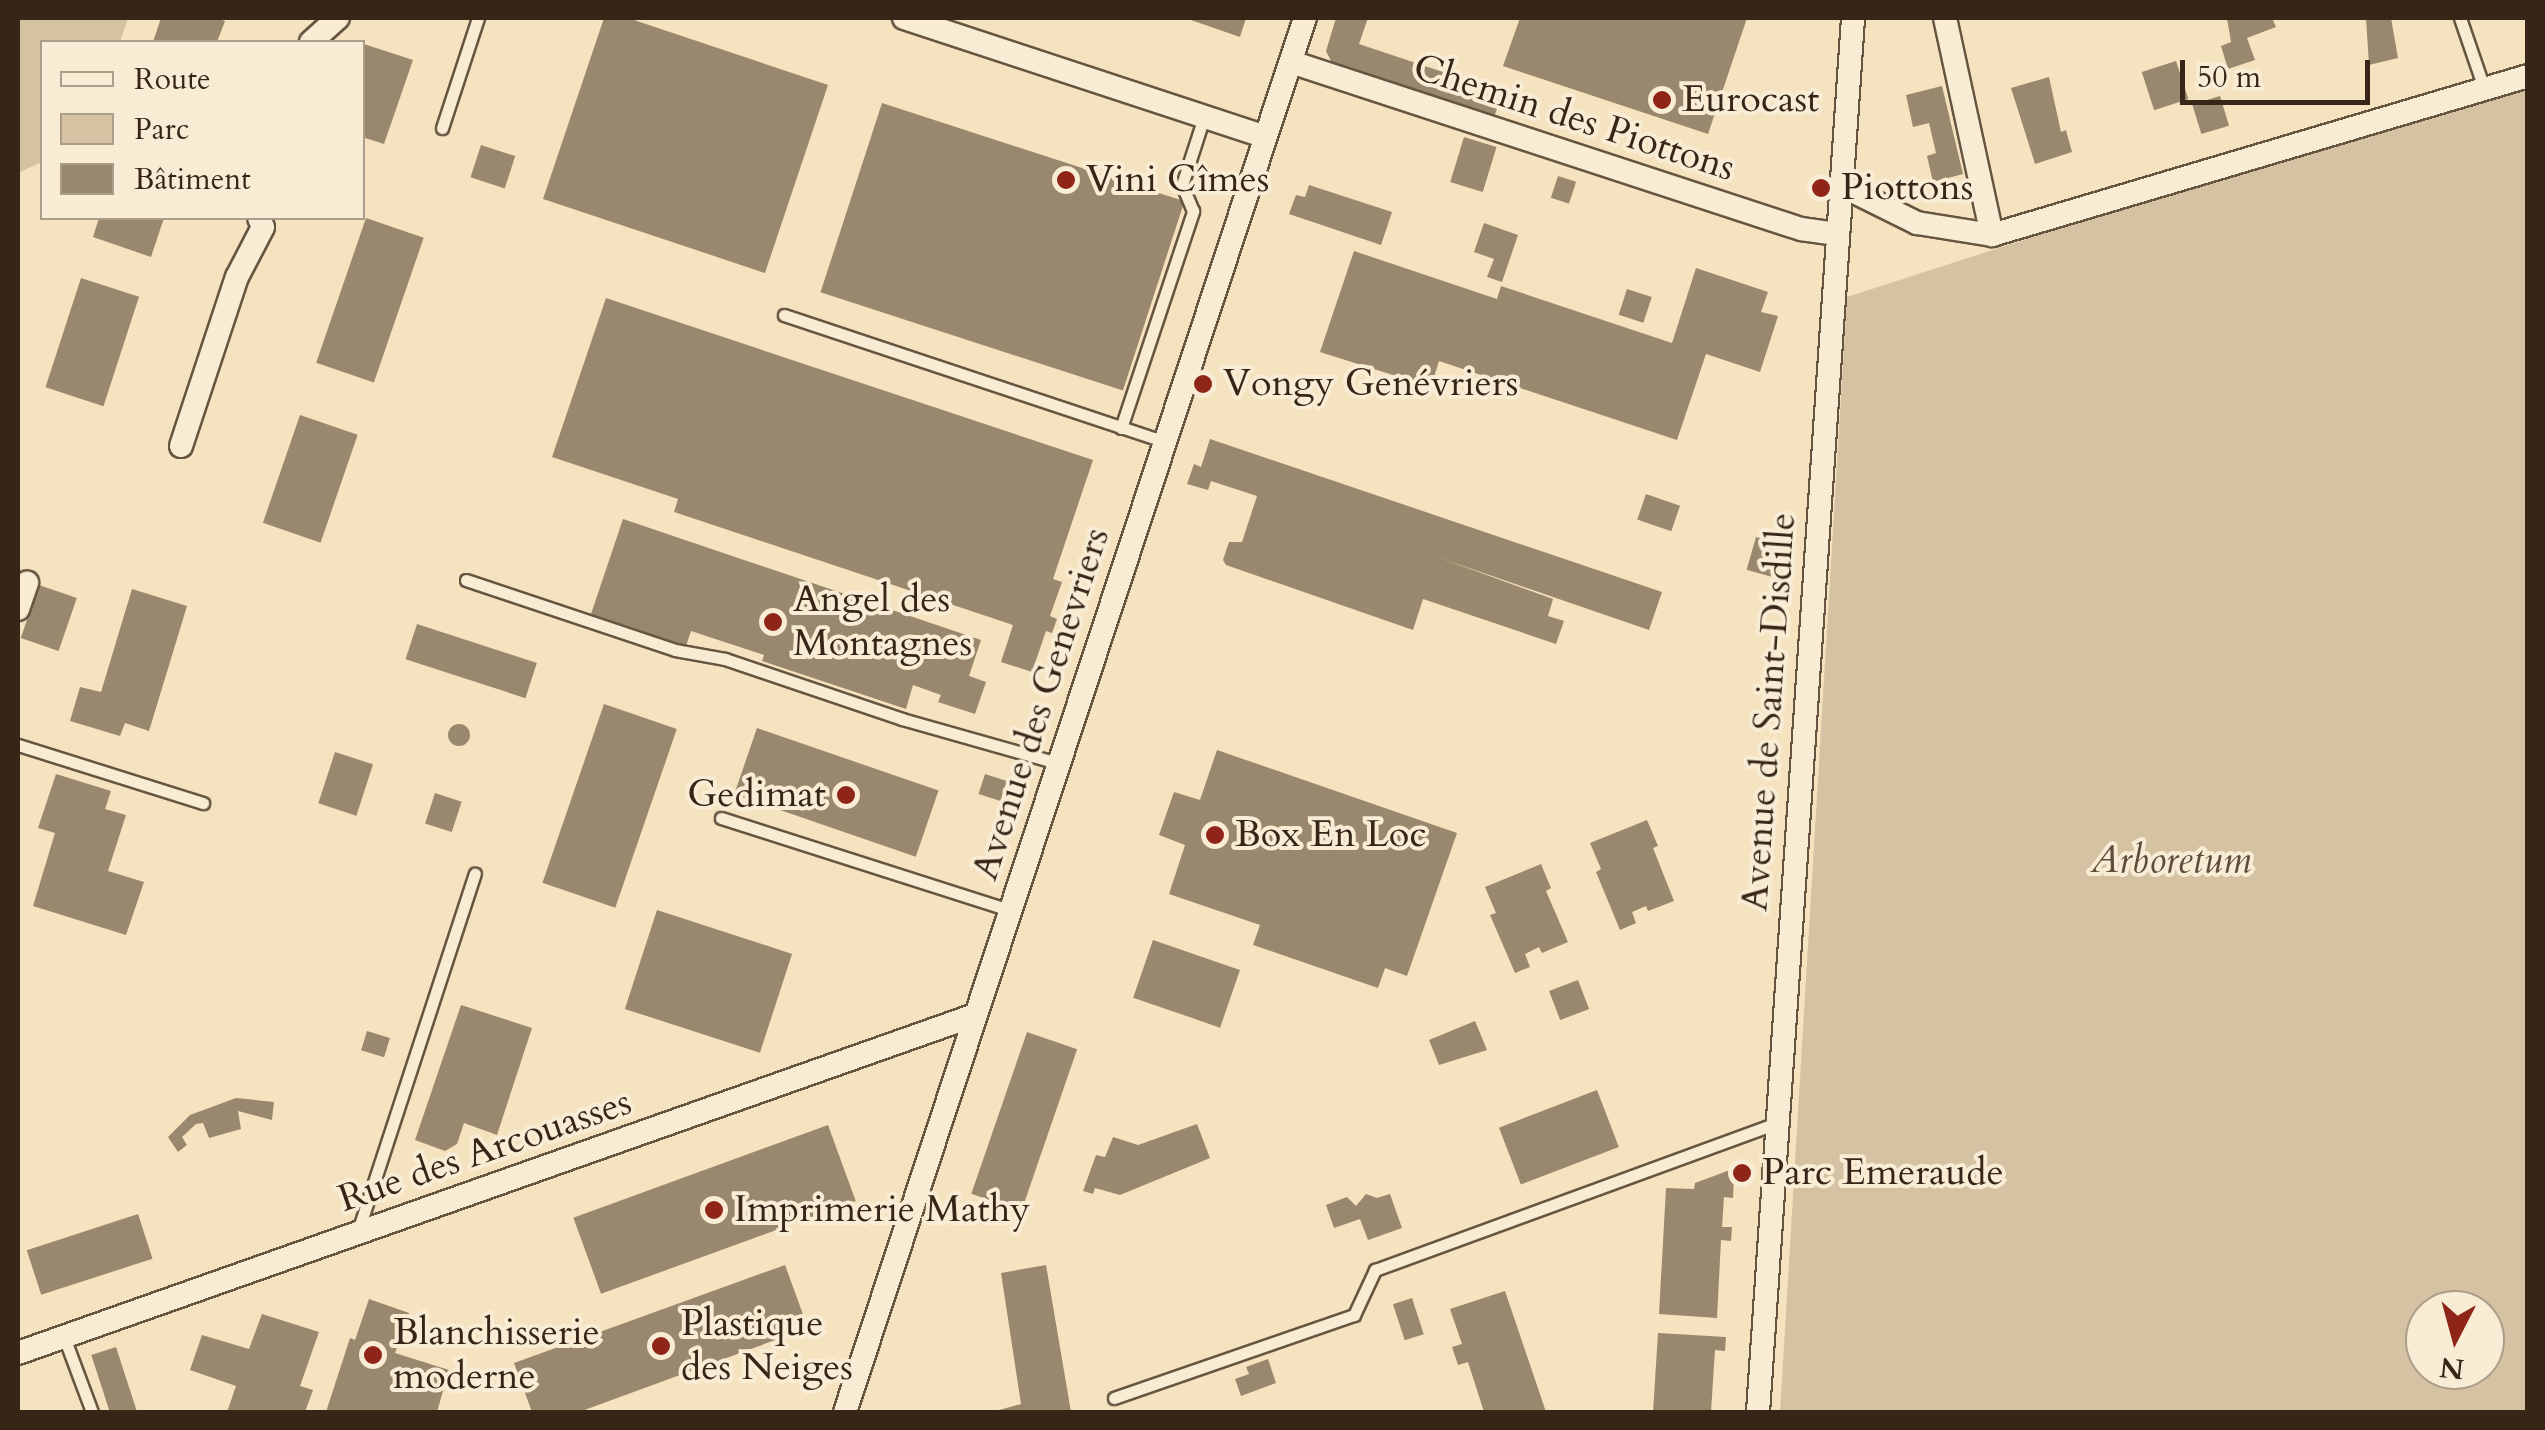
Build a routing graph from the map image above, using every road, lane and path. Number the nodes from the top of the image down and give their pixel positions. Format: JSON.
{"nodes":[{"id":1,"x":338,"y":18,"type":"edge"},
{"id":2,"x":478,"y":18,"type":"edge"},
{"id":3,"x":904,"y":18,"type":"edge"},
{"id":4,"x":1305,"y":18,"type":"edge"},
{"id":5,"x":1853,"y":18,"type":"edge"},
{"id":6,"x":1946,"y":18,"type":"edge"},
{"id":7,"x":2460,"y":18,"type":"edge"},
{"id":8,"x":313,"y":40,"type":"edge"},
{"id":9,"x":1291,"y":62,"type":"junction"},
{"id":10,"x":2528,"y":76,"type":"edge"},
{"id":11,"x":2484,"y":88,"type":"junction"},
{"id":12,"x":1204,"y":117,"type":"junction"},
{"id":13,"x":442,"y":128,"type":"dead end"},
{"id":14,"x":1266,"y":137,"type":"junction"},
{"id":15,"x":1840,"y":185,"type":"junction"},
{"id":16,"x":262,"y":222,"type":"edge"},
{"id":17,"x":1838,"y":234,"type":"junction"},
{"id":18,"x":1992,"y":235,"type":"junction"},
{"id":19,"x":784,"y":316,"type":"dead end"},
{"id":20,"x":1120,"y":428,"type":"junction"},
{"id":21,"x":1164,"y":442,"type":"junction"},
{"id":22,"x":181,"y":446,"type":"dead end"},
{"id":23,"x":466,"y":580,"type":"dead end"},
{"id":24,"x":26,"y":583,"type":"dead end"},
{"id":25,"x":18,"y":610,"type":"edge"},
{"id":26,"x":18,"y":746,"type":"edge"},
{"id":27,"x":1058,"y":763,"type":"junction"},
{"id":28,"x":202,"y":803,"type":"dead end"},
{"id":29,"x":722,"y":818,"type":"dead end"},
{"id":30,"x":475,"y":874,"type":"dead end"},
{"id":31,"x":1010,"y":910,"type":"junction"},
{"id":32,"x":975,"y":1015,"type":"junction"},
{"id":33,"x":1775,"y":1124,"type":"junction"},
{"id":34,"x":357,"y":1234,"type":"junction"},
{"id":35,"x":64,"y":1337,"type":"junction"},
{"id":36,"x":18,"y":1353,"type":"edge"},
{"id":37,"x":1114,"y":1398,"type":"dead end"},
{"id":38,"x":92,"y":1412,"type":"edge"},
{"id":39,"x":846,"y":1412,"type":"edge"},
{"id":40,"x":1758,"y":1412,"type":"edge"}],
"edges":[{"from":1,"to":8,"type":"street"},
{"from":2,"to":13,"type":"lane"},
{"from":3,"to":12,"type":"street"},
{"from":4,"to":9,"type":"street","name":"Avenue des Genevriers"},
{"from":5,"to":15,"type":"street","name":"Avenue de Saint-Disdille"},
{"from":6,"to":18,"type":"street"},
{"from":7,"to":11,"type":"lane"},
{"from":9,"to":14,"type":"street","name":"Avenue des Genevriers"},
{"from":9,"to":17,"type":"street","name":"Chemin des Piottons"},
{"from":10,"to":11,"type":"street"},
{"from":11,"to":18,"type":"street"},
{"from":12,"to":14,"type":"street"},
{"from":12,"to":20,"type":"lane"},
{"from":14,"to":21,"type":"street","name":"Avenue des Genevriers"},
{"from":15,"to":17,"type":"street","name":"Avenue de Saint-Disdille"},
{"from":15,"to":18,"type":"street"},
{"from":16,"to":22,"type":"street"},
{"from":17,"to":33,"type":"street","name":"Avenue de Saint-Disdille"},
{"from":19,"to":20,"type":"lane"},
{"from":20,"to":21,"type":"lane"},
{"from":21,"to":27,"type":"street","name":"Avenue des Genevriers"},
{"from":23,"to":27,"type":"lane"},
{"from":24,"to":25,"type":"street"},
{"from":26,"to":28,"type":"lane"},
{"from":27,"to":31,"type":"street","name":"Avenue des Genevriers"},
{"from":29,"to":31,"type":"lane"},
{"from":30,"to":34,"type":"lane"},
{"from":31,"to":32,"type":"street","name":"Avenue des Genevriers"},
{"from":32,"to":34,"type":"street","name":"Rue des Arcouasses"},
{"from":32,"to":39,"type":"street","name":"Avenue des Genevriers"},
{"from":33,"to":37,"type":"lane"},
{"from":33,"to":40,"type":"street","name":"Avenue de Saint-Disdille"},
{"from":34,"to":35,"type":"street","name":"Rue des Arcouasses"},
{"from":35,"to":36,"type":"street","name":"Rue des Arcouasses"},
{"from":35,"to":38,"type":"lane"}]}
